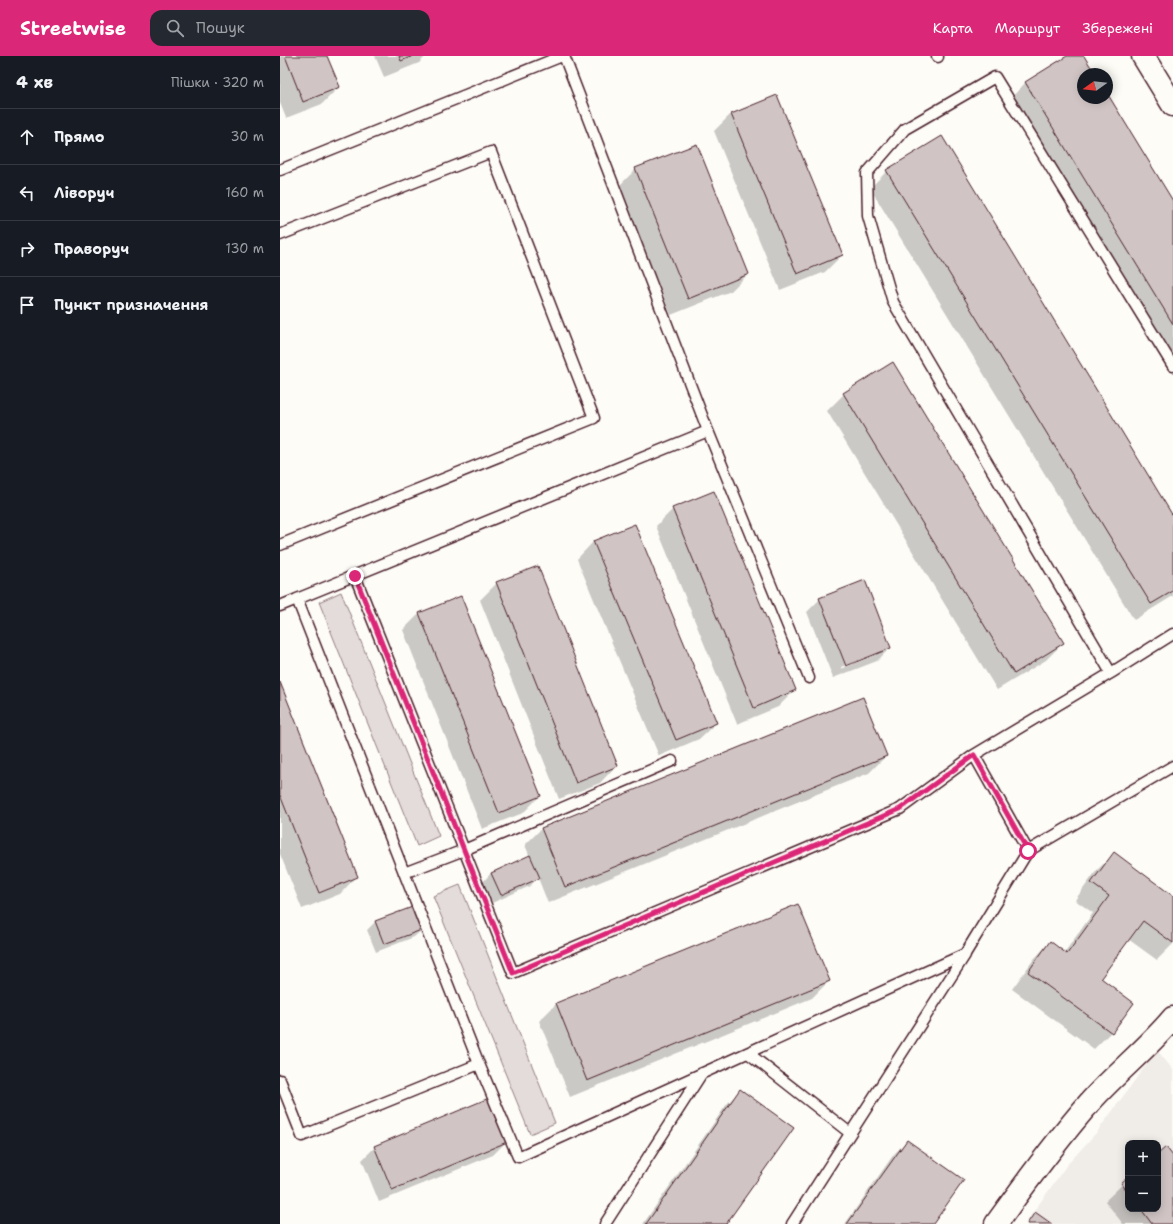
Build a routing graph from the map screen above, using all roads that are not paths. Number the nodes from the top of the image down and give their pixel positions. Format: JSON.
{"nodes":[{"id":1,"x":563,"y":56,"type":"edge"},
{"id":2,"x":1143,"y":56,"type":"edge"},
{"id":3,"x":1173,"y":105,"type":"edge"},
{"id":4,"x":280,"y":170,"type":"edge"},
{"id":5,"x":280,"y":235,"type":"edge"},
{"id":6,"x":1173,"y":366,"type":"edge"},
{"id":7,"x":708,"y":431,"type":"junction"},
{"id":8,"x":280,"y":545,"type":"edge"},
{"id":9,"x":355,"y":576,"type":"junction"},
{"id":10,"x":297,"y":599,"type":"junction"},
{"id":11,"x":280,"y":606,"type":"edge"},
{"id":12,"x":1173,"y":634,"type":"edge"},
{"id":13,"x":1111,"y":672,"type":"junction"},
{"id":14,"x":809,"y":678,"type":"dead end"},
{"id":15,"x":974,"y":755,"type":"junction"},
{"id":16,"x":672,"y":761,"type":"dead end"},
{"id":17,"x":1173,"y":766,"type":"edge"},
{"id":18,"x":464,"y":850,"type":"junction"},
{"id":19,"x":1028,"y":851,"type":"junction"},
{"id":20,"x":404,"y":873,"type":"junction"},
{"id":21,"x":965,"y":954,"type":"junction"},
{"id":22,"x":1173,"y":1018,"type":"edge"},
{"id":23,"x":748,"y":1052,"type":"junction"},
{"id":24,"x":479,"y":1064,"type":"junction"},
{"id":25,"x":702,"y":1073,"type":"junction"},
{"id":26,"x":280,"y":1080,"type":"edge"},
{"id":27,"x":850,"y":1133,"type":"junction"},
{"id":28,"x":604,"y":1224,"type":"edge"},
{"id":29,"x":792,"y":1224,"type":"edge"},
{"id":30,"x":996,"y":1224,"type":"edge"}],
"edges":[{"from":1,"to":4,"type":"lane"},
{"from":1,"to":7,"type":"lane"},
{"from":2,"to":3,"type":"main road"},
{"from":5,"to":8,"type":"lane"},
{"from":6,"to":13,"type":"lane"},
{"from":7,"to":9,"type":"lane"},
{"from":7,"to":14,"type":"lane"},
{"from":9,"to":10,"type":"lane"},
{"from":9,"to":18,"type":"lane"},
{"from":10,"to":11,"type":"lane"},
{"from":10,"to":20,"type":"lane"},
{"from":12,"to":13,"type":"lane"},
{"from":13,"to":15,"type":"lane"},
{"from":15,"to":18,"type":"lane"},
{"from":15,"to":19,"type":"lane"},
{"from":16,"to":18,"type":"lane"},
{"from":17,"to":19,"type":"lane"},
{"from":18,"to":20,"type":"lane"},
{"from":19,"to":21,"type":"lane"},
{"from":20,"to":24,"type":"lane"},
{"from":21,"to":23,"type":"lane"},
{"from":21,"to":27,"type":"lane"},
{"from":22,"to":30,"type":"main road"},
{"from":23,"to":25,"type":"lane"},
{"from":23,"to":27,"type":"lane"},
{"from":24,"to":25,"type":"lane"},
{"from":24,"to":26,"type":"lane"},
{"from":25,"to":28,"type":"lane"},
{"from":27,"to":29,"type":"lane"}]}
